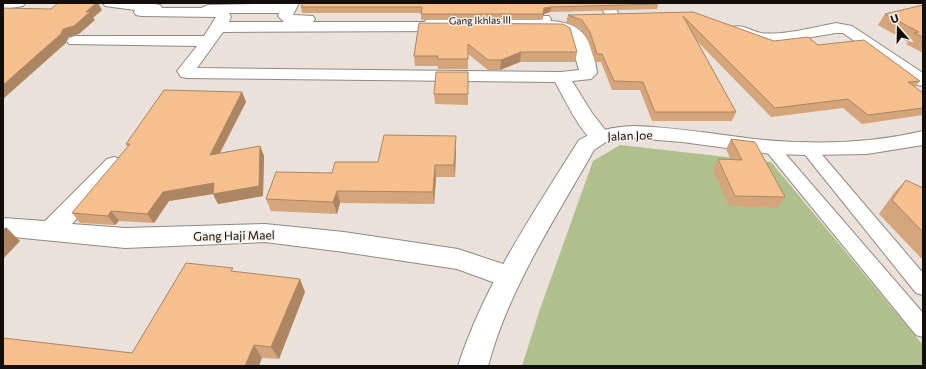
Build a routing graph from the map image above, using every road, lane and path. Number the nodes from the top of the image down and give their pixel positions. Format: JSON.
{"nodes":[{"id":1,"x":110,"y":3,"type":"edge"},
{"id":2,"x":605,"y":3,"type":"edge"},
{"id":3,"x":290,"y":6,"type":"edge"},
{"id":4,"x":141,"y":12,"type":"dead end"},
{"id":5,"x":614,"y":16,"type":"junction"},
{"id":6,"x":629,"y":16,"type":"edge"},
{"id":7,"x":725,"y":26,"type":"edge"},
{"id":8,"x":219,"y":27,"type":"junction"},
{"id":9,"x":75,"y":41,"type":"dead end"},
{"id":10,"x":209,"y":41,"type":"junction"},
{"id":11,"x":561,"y":77,"type":"junction"},
{"id":12,"x":923,"y":81,"type":"edge"},
{"id":13,"x":600,"y":136,"type":"junction"},
{"id":14,"x":923,"y":138,"type":"edge"},
{"id":15,"x":771,"y":147,"type":"junction"},
{"id":16,"x":807,"y":147,"type":"junction"},
{"id":17,"x":114,"y":164,"type":"edge"},
{"id":18,"x":3,"y":227,"type":"edge"},
{"id":19,"x":51,"y":232,"type":"junction"},
{"id":20,"x":510,"y":277,"type":"junction"},
{"id":21,"x":923,"y":287,"type":"edge"},
{"id":22,"x":923,"y":328,"type":"edge"},
{"id":23,"x":473,"y":366,"type":"edge"}],
"edges":[{"from":1,"to":3,"type":"street"},
{"from":2,"to":5,"type":"street"},
{"from":3,"to":5,"type":"street","name":"Gang Ikhlas III"},
{"from":4,"to":8,"type":"street"},
{"from":5,"to":6,"type":"street","name":"Gang Ikhlas III"},
{"from":7,"to":12,"type":"street"},
{"from":8,"to":10,"type":"street"},
{"from":8,"to":11,"type":"street"},
{"from":9,"to":10,"type":"street"},
{"from":10,"to":11,"type":"street"},
{"from":11,"to":13,"type":"street"},
{"from":13,"to":15,"type":"street","name":"Jalan Joe"},
{"from":13,"to":20,"type":"street","name":"Jalan Joe"},
{"from":14,"to":16,"type":"street","name":"Jalan Joe"},
{"from":15,"to":16,"type":"street","name":"Jalan Joe"},
{"from":15,"to":22,"type":"lane"},
{"from":16,"to":21,"type":"lane"},
{"from":17,"to":19,"type":"street"},
{"from":18,"to":19,"type":"street","name":"Gang Haji Mael"},
{"from":19,"to":20,"type":"street","name":"Gang Haji Mael"},
{"from":20,"to":23,"type":"street","name":"Jalan Joe"}]}
